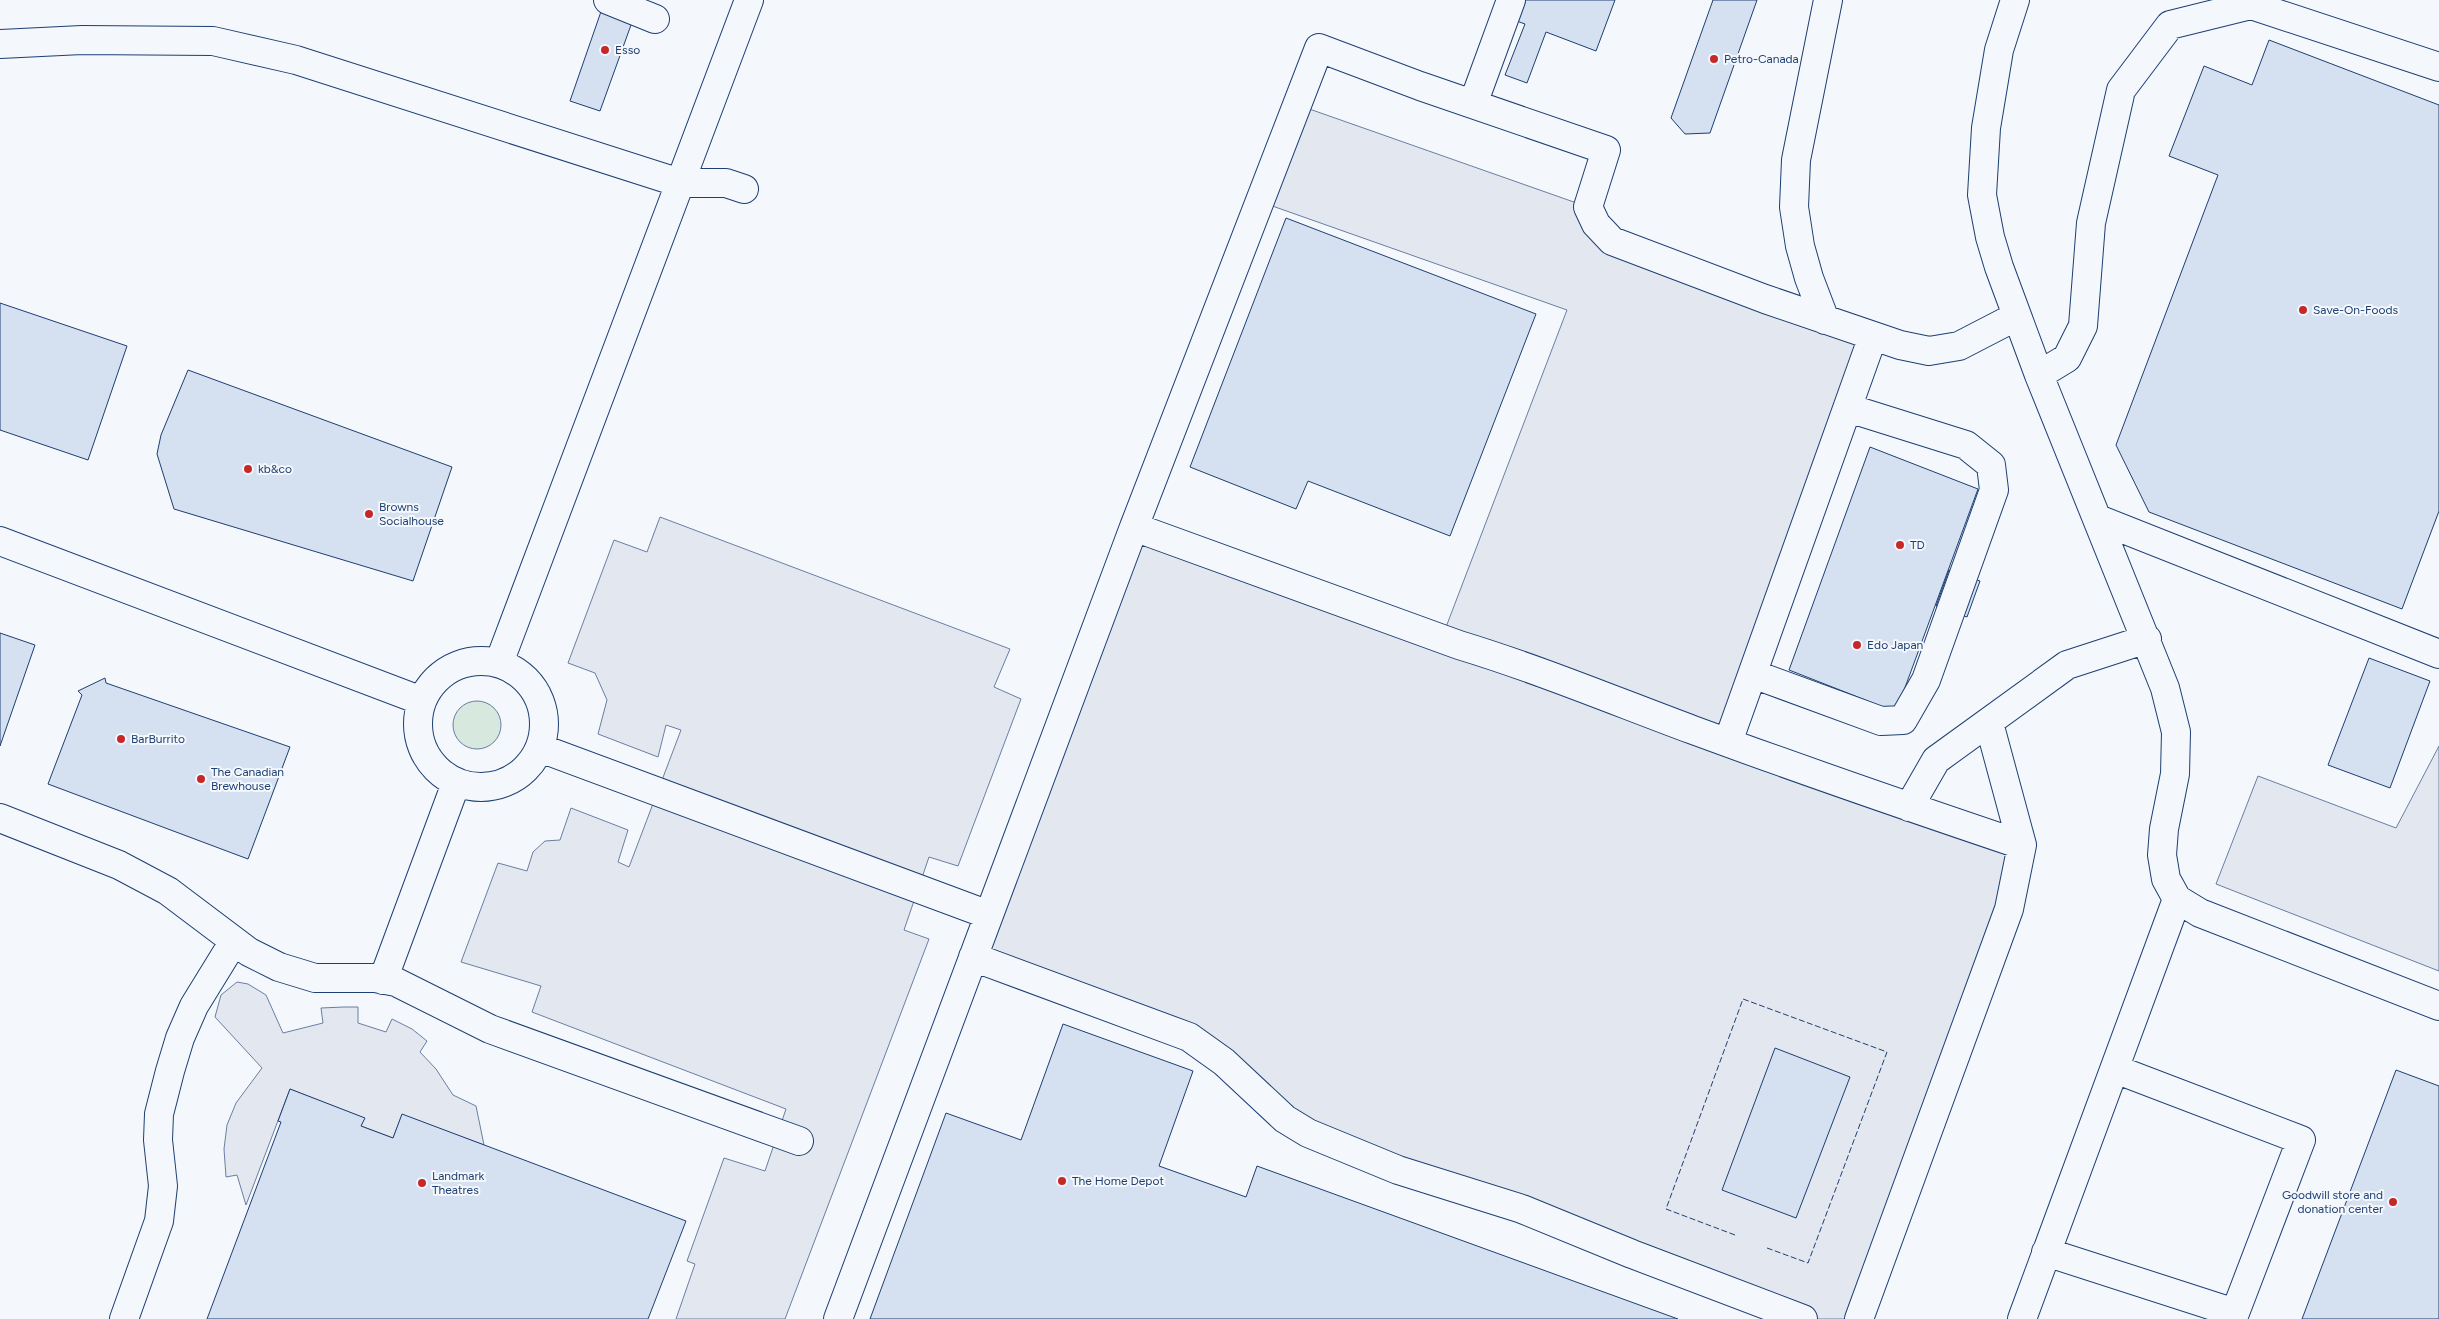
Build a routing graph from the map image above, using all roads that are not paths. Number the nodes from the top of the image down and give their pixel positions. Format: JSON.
{"nodes":[{"id":1,"x":608,"y":0,"type":"edge"},
{"id":2,"x":749,"y":0,"type":"edge"},
{"id":3,"x":1512,"y":0,"type":"edge"},
{"id":4,"x":1828,"y":0,"type":"edge"},
{"id":5,"x":2015,"y":0,"type":"edge"},
{"id":6,"x":655,"y":19,"type":"dead end"},
{"id":7,"x":0,"y":44,"type":"edge"},
{"id":8,"x":2439,"y":68,"type":"edge"},
{"id":9,"x":1473,"y":104,"type":"junction"},
{"id":10,"x":680,"y":183,"type":"junction"},
{"id":11,"x":744,"y":189,"type":"dead end"},
{"id":12,"x":2016,"y":316,"type":"junction"},
{"id":13,"x":1825,"y":320,"type":"junction"},
{"id":14,"x":1874,"y":336,"type":"junction"},
{"id":15,"x":2039,"y":374,"type":"junction"},
{"id":16,"x":1848,"y":408,"type":"junction"},
{"id":17,"x":2098,"y":519,"type":"junction"},
{"id":18,"x":1134,"y":527,"type":"junction"},
{"id":19,"x":0,"y":541,"type":"edge"},
{"id":20,"x":2147,"y":638,"type":"junction"},
{"id":21,"x":2439,"y":654,"type":"edge"},
{"id":22,"x":499,"y":663,"type":"junction"},
{"id":23,"x":1753,"y":674,"type":"junction"},
{"id":24,"x":422,"y":701,"type":"junction"},
{"id":25,"x":1989,"y":723,"type":"junction"},
{"id":26,"x":1728,"y":742,"type":"junction"},
{"id":27,"x":540,"y":748,"type":"junction"},
{"id":28,"x":456,"y":783,"type":"junction"},
{"id":29,"x":1909,"y":808,"type":"junction"},
{"id":30,"x":0,"y":818,"type":"edge"},
{"id":31,"x":2022,"y":845,"type":"junction"},
{"id":32,"x":2177,"y":899,"type":"junction"},
{"id":33,"x":989,"y":915,"type":"junction"},
{"id":34,"x":234,"y":941,"type":"junction"},
{"id":35,"x":973,"y":957,"type":"junction"},
{"id":36,"x":383,"y":980,"type":"junction"},
{"id":37,"x":2439,"y":1006,"type":"edge"},
{"id":38,"x":2115,"y":1069,"type":"junction"},
{"id":39,"x":798,"y":1141,"type":"dead end"},
{"id":40,"x":2046,"y":1252,"type":"junction"},
{"id":41,"x":124,"y":1319,"type":"edge"},
{"id":42,"x":838,"y":1319,"type":"edge"},
{"id":43,"x":1804,"y":1319,"type":"edge"},
{"id":44,"x":1859,"y":1319,"type":"edge"},
{"id":45,"x":2022,"y":1319,"type":"edge"}],
"edges":[{"from":1,"to":6,"type":"lane"},
{"from":2,"to":10,"type":"lane"},
{"from":3,"to":9,"type":"lane"},
{"from":4,"to":13,"type":"lane"},
{"from":5,"to":12,"type":"lane"},
{"from":7,"to":10,"type":"lane"},
{"from":8,"to":15,"type":"lane"},
{"from":9,"to":13,"type":"lane"},
{"from":9,"to":18,"type":"lane"},
{"from":10,"to":11,"type":"lane"},
{"from":10,"to":22,"type":"lane"},
{"from":12,"to":14,"type":"lane"},
{"from":12,"to":15,"type":"lane"},
{"from":13,"to":14,"type":"lane"},
{"from":14,"to":16,"type":"lane"},
{"from":15,"to":17,"type":"lane"},
{"from":16,"to":23,"type":"lane"},
{"from":16,"to":23,"type":"lane"},
{"from":17,"to":20,"type":"lane"},
{"from":17,"to":21,"type":"lane"},
{"from":18,"to":26,"type":"lane"},
{"from":18,"to":33,"type":"lane"},
{"from":19,"to":24,"type":"lane"},
{"from":20,"to":25,"type":"lane"},
{"from":20,"to":32,"type":"lane"},
{"from":22,"to":24,"type":"lane"},
{"from":22,"to":27,"type":"lane"},
{"from":23,"to":26,"type":"lane"},
{"from":24,"to":28,"type":"lane"},
{"from":25,"to":29,"type":"lane"},
{"from":25,"to":31,"type":"lane"},
{"from":26,"to":29,"type":"lane"},
{"from":27,"to":28,"type":"lane"},
{"from":27,"to":33,"type":"lane"},
{"from":28,"to":36,"type":"lane"},
{"from":29,"to":31,"type":"lane"},
{"from":30,"to":34,"type":"lane"},
{"from":31,"to":44,"type":"lane"},
{"from":32,"to":37,"type":"lane"},
{"from":32,"to":38,"type":"lane"},
{"from":33,"to":35,"type":"lane"},
{"from":34,"to":36,"type":"lane"},
{"from":34,"to":41,"type":"lane"},
{"from":35,"to":42,"type":"lane"},
{"from":35,"to":43,"type":"lane"},
{"from":36,"to":39,"type":"lane"},
{"from":38,"to":40,"type":"lane"},
{"from":38,"to":40,"type":"lane"},
{"from":40,"to":45,"type":"lane"}]}
